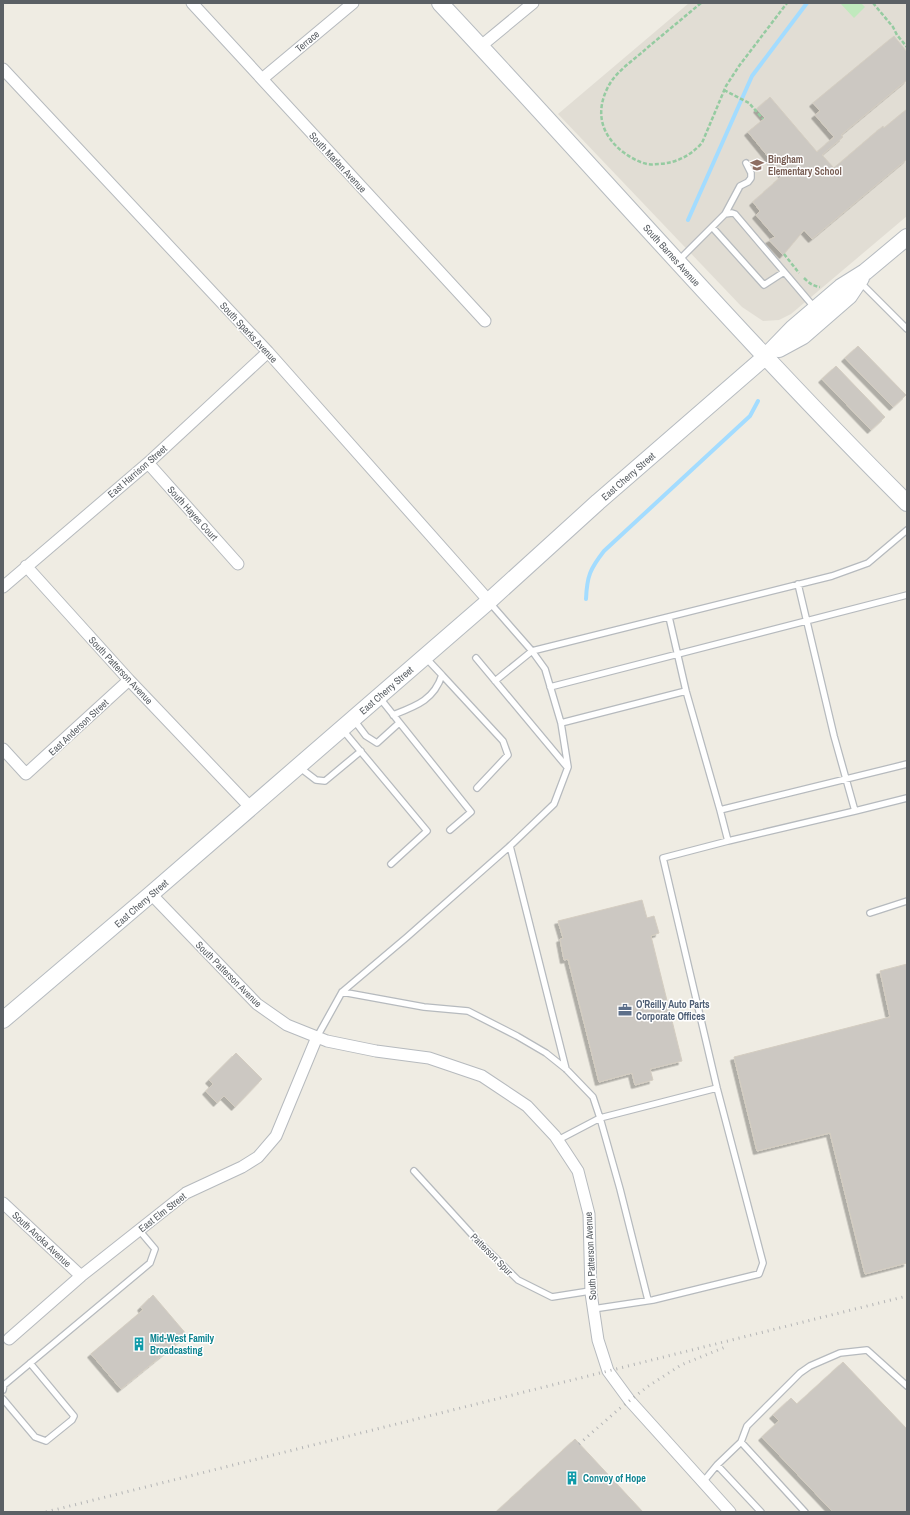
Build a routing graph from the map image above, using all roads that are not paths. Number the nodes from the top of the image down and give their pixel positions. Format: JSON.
{"nodes":[{"id":1,"x":192,"y":3,"type":"edge"},
{"id":2,"x":353,"y":3,"type":"edge"},
{"id":3,"x":440,"y":3,"type":"edge"},
{"id":4,"x":533,"y":3,"type":"edge"},
{"id":5,"x":481,"y":46,"type":"junction"},
{"id":6,"x":3,"y":69,"type":"edge"},
{"id":7,"x":262,"y":79,"type":"junction"},
{"id":8,"x":746,"y":163,"type":"dead end"},
{"id":9,"x":725,"y":214,"type":"junction"},
{"id":10,"x":712,"y":227,"type":"junction"},
{"id":11,"x":907,"y":237,"type":"edge"},
{"id":12,"x":678,"y":261,"type":"junction"},
{"id":13,"x":784,"y":272,"type":"junction"},
{"id":14,"x":862,"y":277,"type":"junction"},
{"id":15,"x":815,"y":309,"type":"junction"},
{"id":16,"x":485,"y":321,"type":"dead end"},
{"id":17,"x":907,"y":329,"type":"edge"},
{"id":18,"x":268,"y":352,"type":"junction"},
{"id":19,"x":765,"y":357,"type":"junction"},
{"id":20,"x":148,"y":463,"type":"junction"},
{"id":21,"x":907,"y":503,"type":"edge"},
{"id":22,"x":907,"y":530,"type":"edge"},
{"id":23,"x":238,"y":564,"type":"dead end"},
{"id":24,"x":26,"y":566,"type":"junction"},
{"id":25,"x":798,"y":584,"type":"junction"},
{"id":26,"x":3,"y":587,"type":"edge"},
{"id":27,"x":907,"y":595,"type":"edge"},
{"id":28,"x":489,"y":601,"type":"junction"},
{"id":29,"x":669,"y":617,"type":"junction"},
{"id":30,"x":806,"y":620,"type":"junction"},
{"id":31,"x":532,"y":651,"type":"junction"},
{"id":32,"x":678,"y":655,"type":"junction"},
{"id":33,"x":424,"y":657,"type":"junction"},
{"id":34,"x":476,"y":658,"type":"dead end"},
{"id":35,"x":442,"y":675,"type":"junction"},
{"id":36,"x":129,"y":680,"type":"junction"},
{"id":37,"x":495,"y":681,"type":"junction"},
{"id":38,"x":550,"y":687,"type":"junction"},
{"id":39,"x":686,"y":691,"type":"junction"},
{"id":40,"x":378,"y":697,"type":"junction"},
{"id":41,"x":393,"y":715,"type":"junction"},
{"id":42,"x":399,"y":723,"type":"junction"},
{"id":43,"x":561,"y":723,"type":"junction"},
{"id":44,"x":347,"y":724,"type":"junction"},
{"id":45,"x":3,"y":749,"type":"edge"},
{"id":46,"x":361,"y":752,"type":"junction"},
{"id":47,"x":907,"y":764,"type":"edge"},
{"id":48,"x":299,"y":767,"type":"junction"},
{"id":49,"x":568,"y":767,"type":"junction"},
{"id":50,"x":846,"y":779,"type":"junction"},
{"id":51,"x":477,"y":788,"type":"dead end"},
{"id":52,"x":907,"y":798,"type":"edge"},
{"id":53,"x":251,"y":808,"type":"junction"},
{"id":54,"x":720,"y":810,"type":"junction"},
{"id":55,"x":855,"y":811,"type":"junction"},
{"id":56,"x":450,"y":830,"type":"dead end"},
{"id":57,"x":728,"y":841,"type":"junction"},
{"id":58,"x":510,"y":846,"type":"junction"},
{"id":59,"x":391,"y":864,"type":"dead end"},
{"id":60,"x":152,"y":894,"type":"junction"},
{"id":61,"x":907,"y":901,"type":"edge"},
{"id":62,"x":870,"y":913,"type":"dead end"},
{"id":63,"x":342,"y":992,"type":"junction"},
{"id":64,"x":3,"y":1020,"type":"edge"},
{"id":65,"x":317,"y":1037,"type":"junction"},
{"id":66,"x":566,"y":1069,"type":"junction"},
{"id":67,"x":717,"y":1088,"type":"junction"},
{"id":68,"x":600,"y":1118,"type":"junction"},
{"id":69,"x":558,"y":1140,"type":"junction"},
{"id":70,"x":414,"y":1171,"type":"dead end"},
{"id":71,"x":3,"y":1203,"type":"edge"},
{"id":72,"x":139,"y":1230,"type":"junction"},
{"id":73,"x":81,"y":1276,"type":"junction"},
{"id":74,"x":590,"y":1291,"type":"junction"},
{"id":75,"x":648,"y":1300,"type":"junction"},
{"id":76,"x":593,"y":1309,"type":"junction"},
{"id":77,"x":9,"y":1339,"type":"dead end"},
{"id":78,"x":30,"y":1363,"type":"junction"},
{"id":79,"x":907,"y":1386,"type":"edge"},
{"id":80,"x":3,"y":1390,"type":"edge"},
{"id":81,"x":3,"y":1399,"type":"edge"},
{"id":82,"x":741,"y":1442,"type":"junction"},
{"id":83,"x":717,"y":1465,"type":"junction"},
{"id":84,"x":703,"y":1482,"type":"junction"},
{"id":85,"x":730,"y":1512,"type":"edge"},
{"id":86,"x":761,"y":1512,"type":"edge"},
{"id":87,"x":806,"y":1512,"type":"edge"}],
"edges":[{"from":1,"to":7,"type":"street","name":"South Marlan Avenue"},
{"from":2,"to":7,"type":"street","name":"Terrace"},
{"from":3,"to":5,"type":"street","name":"South Barnes Avenue"},
{"from":4,"to":5,"type":"street"},
{"from":5,"to":12,"type":"street","name":"South Barnes Avenue"},
{"from":6,"to":18,"type":"street","name":"South Sparks Avenue"},
{"from":7,"to":16,"type":"street","name":"South Marlan Avenue"},
{"from":8,"to":9,"type":"lane"},
{"from":9,"to":10,"type":"lane"},
{"from":9,"to":13,"type":"lane"},
{"from":10,"to":12,"type":"lane"},
{"from":10,"to":13,"type":"lane"},
{"from":11,"to":14,"type":"street","name":"East Cherry Street"},
{"from":12,"to":19,"type":"street","name":"South Barnes Avenue"},
{"from":13,"to":15,"type":"lane"},
{"from":14,"to":15,"type":"street","name":"East Cherry Street"},
{"from":14,"to":17,"type":"lane"},
{"from":14,"to":19,"type":"street","name":"East Cherry Street"},
{"from":15,"to":19,"type":"street","name":"East Cherry Street"},
{"from":18,"to":20,"type":"street","name":"East Harrison Street"},
{"from":18,"to":28,"type":"street","name":"South Sparks Avenue"},
{"from":19,"to":21,"type":"street","name":"South Barnes Avenue"},
{"from":19,"to":28,"type":"street","name":"East Cherry Street"},
{"from":20,"to":23,"type":"street","name":"South Hayes Court"},
{"from":20,"to":24,"type":"street","name":"East Harrison Street"},
{"from":22,"to":25,"type":"lane"},
{"from":24,"to":26,"type":"street","name":"East Harrison Street"},
{"from":24,"to":36,"type":"street","name":"South Patterson Avenue"},
{"from":25,"to":29,"type":"lane"},
{"from":25,"to":30,"type":"lane"},
{"from":27,"to":30,"type":"lane"},
{"from":28,"to":31,"type":"lane"},
{"from":28,"to":33,"type":"street","name":"East Cherry Street"},
{"from":29,"to":31,"type":"lane"},
{"from":29,"to":32,"type":"lane"},
{"from":30,"to":32,"type":"lane"},
{"from":30,"to":50,"type":"lane"},
{"from":31,"to":37,"type":"lane"},
{"from":31,"to":38,"type":"lane"},
{"from":32,"to":38,"type":"lane"},
{"from":32,"to":39,"type":"lane"},
{"from":33,"to":35,"type":"lane"},
{"from":33,"to":40,"type":"street","name":"East Cherry Street"},
{"from":34,"to":37,"type":"lane"},
{"from":35,"to":41,"type":"lane"},
{"from":35,"to":51,"type":"lane"},
{"from":36,"to":45,"type":"street","name":"East Anderson Street"},
{"from":36,"to":53,"type":"street","name":"South Patterson Avenue"},
{"from":37,"to":49,"type":"lane"},
{"from":38,"to":43,"type":"lane"},
{"from":39,"to":43,"type":"lane"},
{"from":39,"to":54,"type":"lane"},
{"from":40,"to":41,"type":"lane"},
{"from":40,"to":44,"type":"street","name":"East Cherry Street"},
{"from":41,"to":42,"type":"lane"},
{"from":42,"to":44,"type":"lane"},
{"from":42,"to":56,"type":"lane"},
{"from":43,"to":49,"type":"lane"},
{"from":44,"to":46,"type":"lane"},
{"from":44,"to":48,"type":"street","name":"East Cherry Street"},
{"from":46,"to":48,"type":"lane"},
{"from":46,"to":59,"type":"lane"},
{"from":47,"to":50,"type":"lane"},
{"from":48,"to":53,"type":"street","name":"East Cherry Street"},
{"from":49,"to":58,"type":"lane"},
{"from":50,"to":54,"type":"lane"},
{"from":50,"to":55,"type":"lane"},
{"from":52,"to":55,"type":"lane"},
{"from":53,"to":60,"type":"street","name":"East Cherry Street"},
{"from":54,"to":57,"type":"lane"},
{"from":55,"to":57,"type":"lane"},
{"from":57,"to":67,"type":"lane"},
{"from":58,"to":63,"type":"lane"},
{"from":58,"to":66,"type":"lane"},
{"from":60,"to":64,"type":"street","name":"East Cherry Street"},
{"from":60,"to":65,"type":"street","name":"South Patterson Avenue"},
{"from":61,"to":62,"type":"lane"},
{"from":63,"to":65,"type":"lane"},
{"from":63,"to":66,"type":"lane"},
{"from":65,"to":69,"type":"street","name":"South Patterson Avenue"},
{"from":65,"to":72,"type":"street","name":"East Elm Street"},
{"from":66,"to":68,"type":"lane"},
{"from":67,"to":68,"type":"lane"},
{"from":67,"to":75,"type":"lane"},
{"from":68,"to":69,"type":"lane"},
{"from":68,"to":75,"type":"lane"},
{"from":69,"to":74,"type":"street","name":"South Patterson Avenue"},
{"from":70,"to":74,"type":"lane","name":"Patterson Spur"},
{"from":71,"to":73,"type":"street","name":"South Anoka Avenue"},
{"from":72,"to":73,"type":"street","name":"East Elm Street"},
{"from":72,"to":78,"type":"lane"},
{"from":73,"to":77,"type":"street","name":"East Elm Street"},
{"from":74,"to":76,"type":"street","name":"South Patterson Avenue"},
{"from":75,"to":76,"type":"lane"},
{"from":76,"to":84,"type":"street","name":"South Patterson Avenue"},
{"from":78,"to":80,"type":"lane"},
{"from":78,"to":81,"type":"lane"},
{"from":79,"to":82,"type":"lane"},
{"from":82,"to":83,"type":"lane"},
{"from":82,"to":87,"type":"lane"},
{"from":83,"to":84,"type":"lane"},
{"from":83,"to":86,"type":"lane"},
{"from":84,"to":85,"type":"street","name":"South Patterson Avenue"}]}
